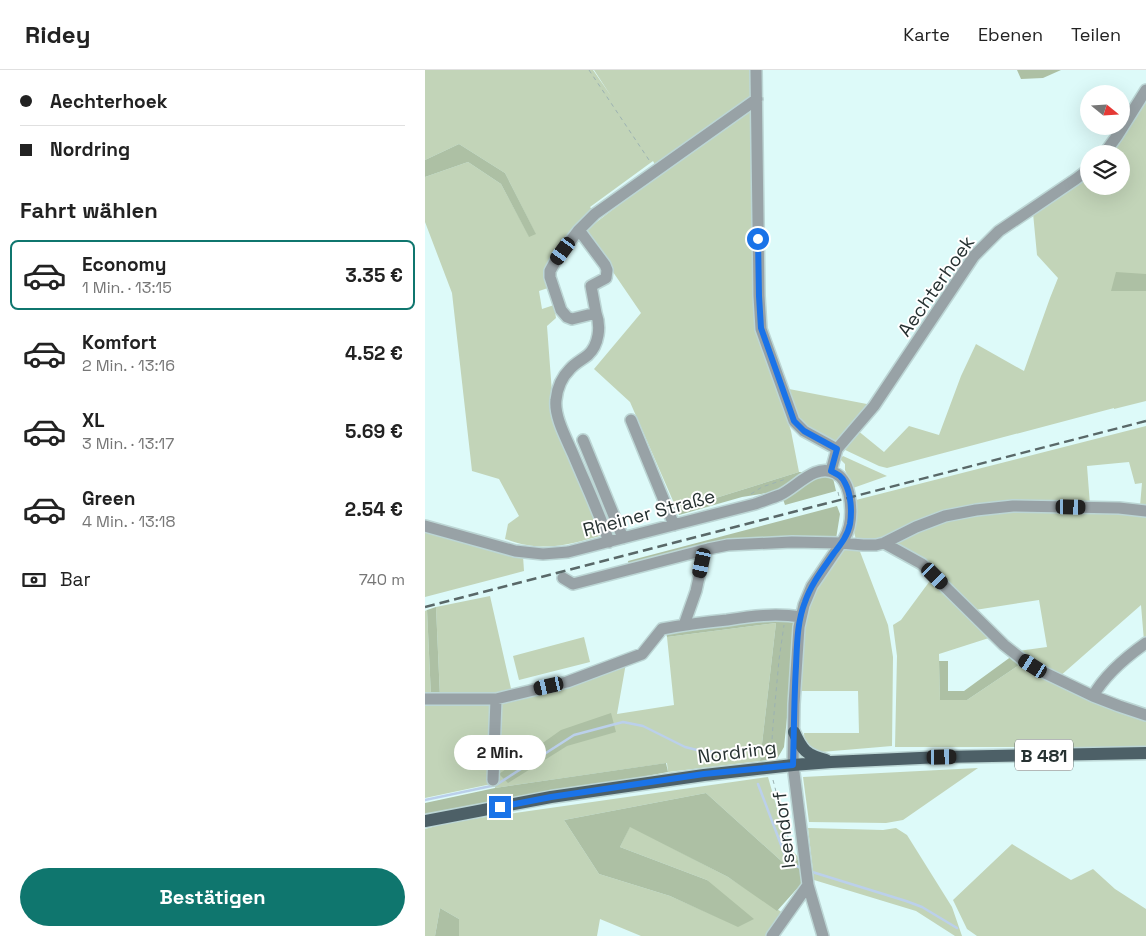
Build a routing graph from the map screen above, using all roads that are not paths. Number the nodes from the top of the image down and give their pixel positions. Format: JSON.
{"nodes":[{"id":1,"x":756,"y":70,"type":"edge"},
{"id":2,"x":1146,"y":90,"type":"edge"},
{"id":3,"x":757,"y":99,"type":"junction"},
{"id":4,"x":1110,"y":145,"type":"edge"},
{"id":5,"x":1080,"y":176,"type":"edge"},
{"id":6,"x":579,"y":230,"type":"junction"},
{"id":7,"x":596,"y":313,"type":"junction"},
{"id":8,"x":631,"y":420,"type":"dead end"},
{"id":9,"x":583,"y":440,"type":"dead end"},
{"id":10,"x":837,"y":449,"type":"junction"},
{"id":11,"x":831,"y":471,"type":"junction"},
{"id":12,"x":1146,"y":511,"type":"edge"},
{"id":13,"x":673,"y":525,"type":"junction"},
{"id":14,"x":425,"y":526,"type":"edge"},
{"id":15,"x":623,"y":538,"type":"junction"},
{"id":16,"x":609,"y":542,"type":"junction"},
{"id":17,"x":841,"y":543,"type":"junction"},
{"id":18,"x":885,"y":543,"type":"junction"},
{"id":19,"x":705,"y":550,"type":"junction"},
{"id":20,"x":563,"y":578,"type":"dead end"},
{"id":21,"x":801,"y":617,"type":"junction"},
{"id":22,"x":685,"y":625,"type":"junction"},
{"id":23,"x":1146,"y":643,"type":"edge"},
{"id":24,"x":1093,"y":696,"type":"junction"},
{"id":25,"x":425,"y":699,"type":"edge"},
{"id":26,"x":496,"y":699,"type":"junction"},
{"id":27,"x":1146,"y":715,"type":"edge"},
{"id":28,"x":794,"y":732,"type":"junction"},
{"id":29,"x":1146,"y":753,"type":"edge"},
{"id":30,"x":831,"y":762,"type":"junction"},
{"id":31,"x":793,"y":765,"type":"junction"},
{"id":32,"x":493,"y":780,"type":"dead end"},
{"id":33,"x":425,"y":821,"type":"edge"},
{"id":34,"x":807,"y":881,"type":"junction"},
{"id":35,"x":773,"y":936,"type":"edge"},
{"id":36,"x":823,"y":936,"type":"edge"}],
"edges":[{"from":1,"to":3,"type":"street"},
{"from":2,"to":4,"type":"street"},
{"from":3,"to":6,"type":"street"},
{"from":3,"to":10,"type":"street"},
{"from":5,"to":10,"type":"street","name":"Aechterhoek"},
{"from":6,"to":7,"type":"street"},
{"from":6,"to":7,"type":"street"},
{"from":7,"to":16,"type":"street"},
{"from":8,"to":13,"type":"street"},
{"from":9,"to":15,"type":"street"},
{"from":10,"to":11,"type":"street","name":"Aechterhoek"},
{"from":11,"to":13,"type":"street","name":"Rheiner Straße"},
{"from":11,"to":17,"type":"street","name":"Isendorf"},
{"from":12,"to":18,"type":"street"},
{"from":13,"to":15,"type":"street","name":"Rheiner Straße"},
{"from":14,"to":16,"type":"street","name":"Rheiner Straße"},
{"from":15,"to":16,"type":"street","name":"Rheiner Straße"},
{"from":17,"to":18,"type":"street"},
{"from":17,"to":19,"type":"street"},
{"from":17,"to":21,"type":"street","name":"Isendorf"},
{"from":18,"to":24,"type":"street"},
{"from":19,"to":20,"type":"street"},
{"from":19,"to":22,"type":"street"},
{"from":21,"to":22,"type":"street"},
{"from":21,"to":28,"type":"street","name":"Isendorf"},
{"from":22,"to":26,"type":"street"},
{"from":23,"to":24,"type":"street"},
{"from":24,"to":27,"type":"street"},
{"from":25,"to":26,"type":"street"},
{"from":26,"to":32,"type":"street"},
{"from":28,"to":30,"type":"main road"},
{"from":28,"to":31,"type":"street","name":"Isendorf"},
{"from":29,"to":30,"type":"main road","name":"Nordring","number":"B 481"},
{"from":30,"to":31,"type":"main road","name":"Nordring","number":"B 481"},
{"from":31,"to":33,"type":"main road","name":"Nordring","number":"B 481"},
{"from":31,"to":34,"type":"street","name":"Isendorf"},
{"from":34,"to":35,"type":"street","name":"Isendorf"},
{"from":34,"to":36,"type":"street","name":"Isendorf"}]}
